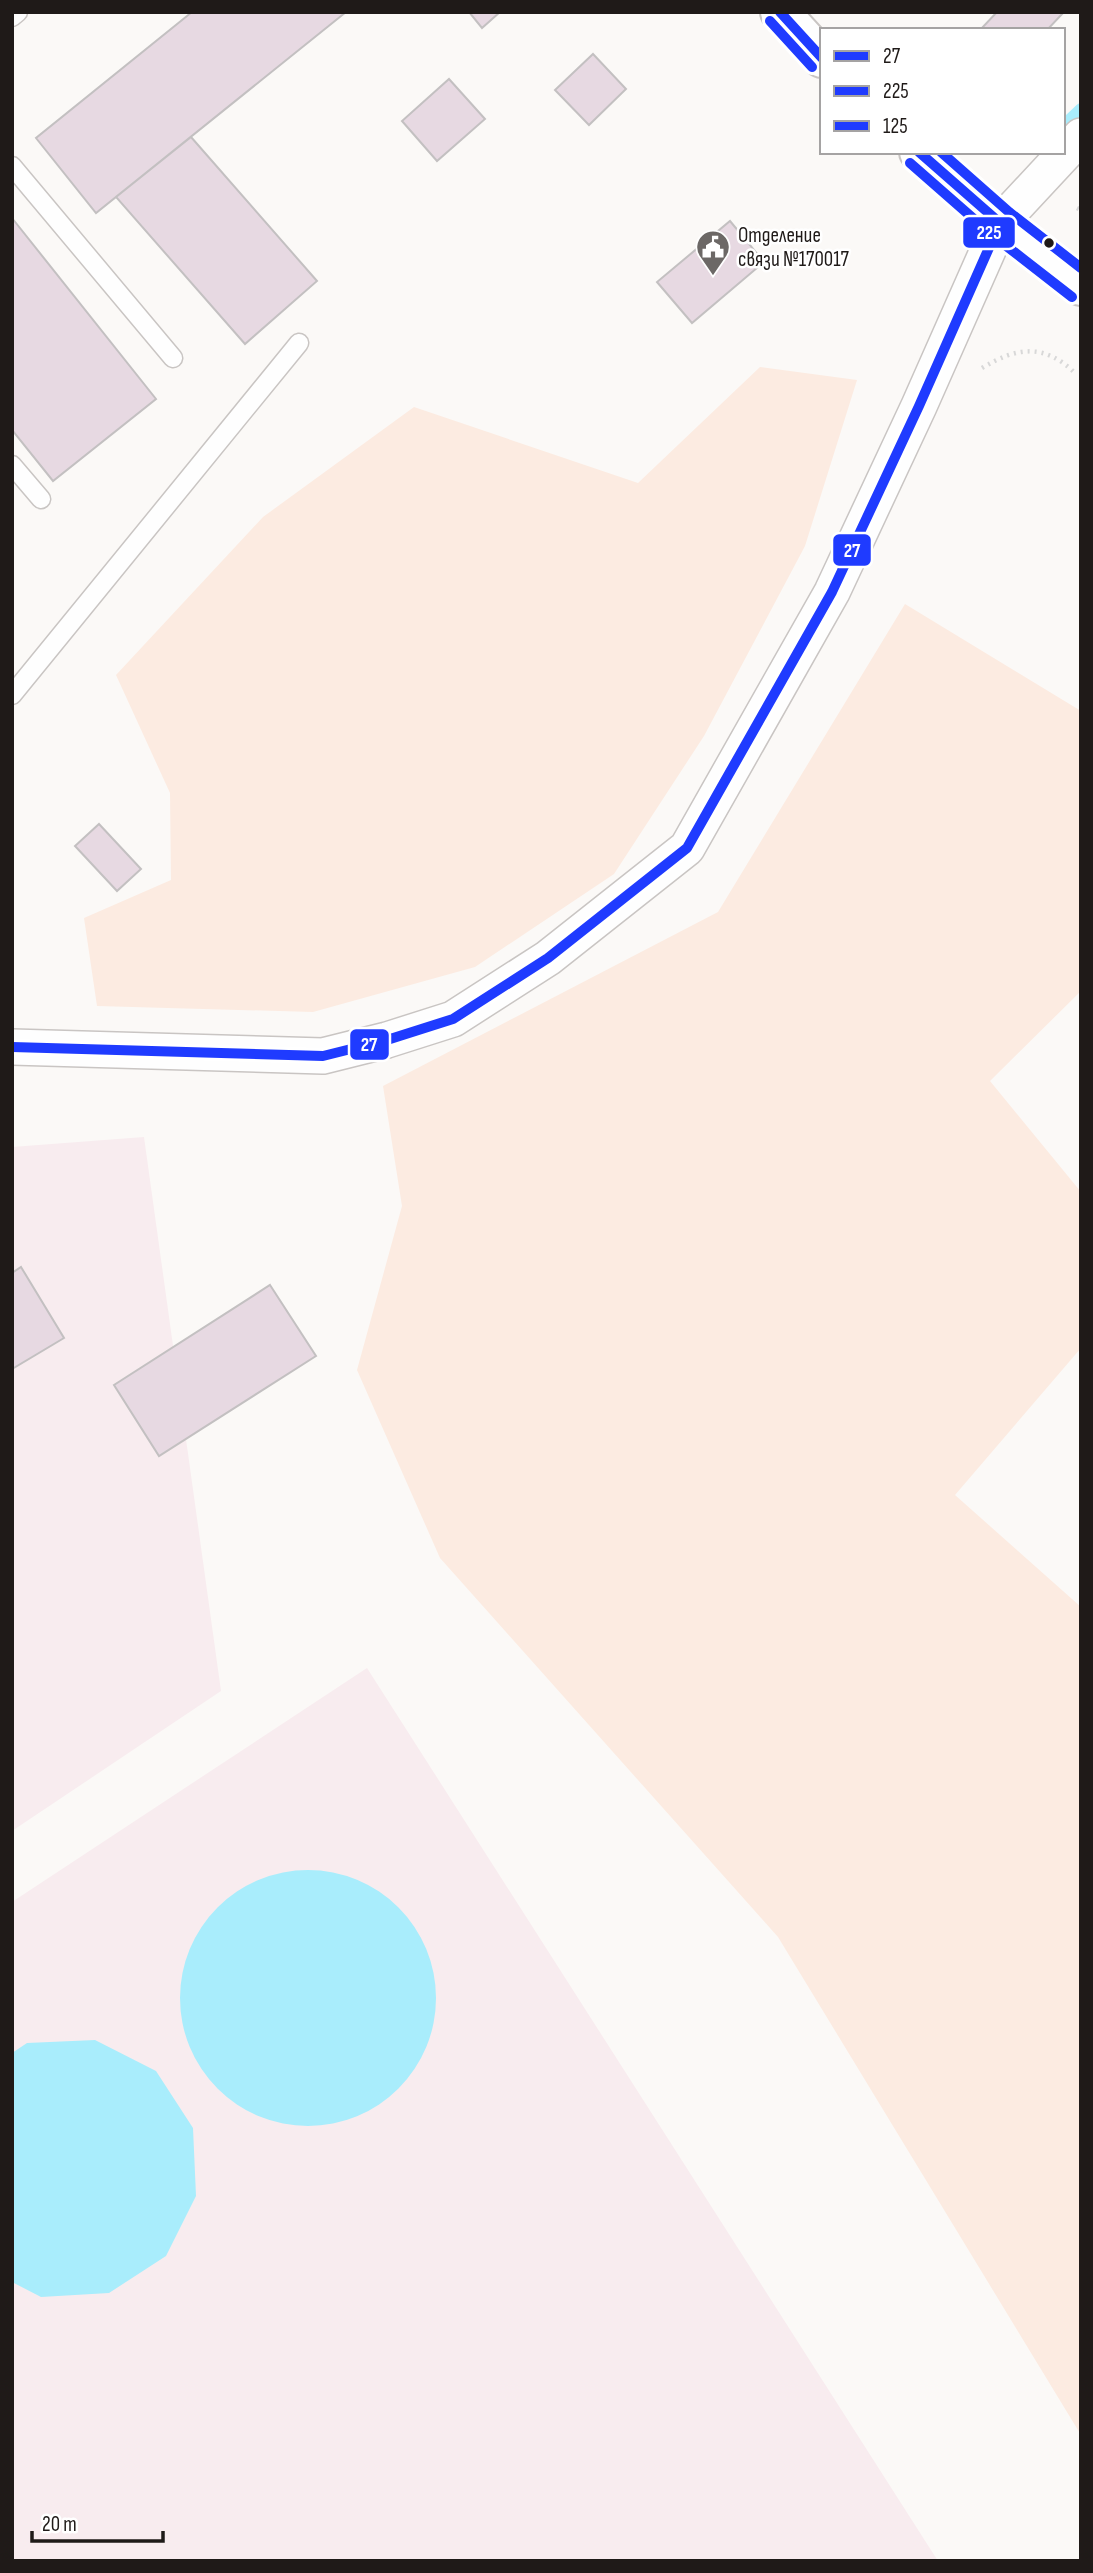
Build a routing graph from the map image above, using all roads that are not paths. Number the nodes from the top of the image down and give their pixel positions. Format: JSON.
{"nodes":[{"id":1,"x":18,"y":12,"type":"edge"},
{"id":2,"x":780,"y":12,"type":"edge"},
{"id":3,"x":12,"y":17,"type":"edge"},
{"id":4,"x":820,"y":56,"type":"edge"},
{"id":5,"x":1081,"y":136,"type":"edge"},
{"id":6,"x":1065,"y":153,"type":"edge"},
{"id":7,"x":921,"y":154,"type":"edge"},
{"id":8,"x":1064,"y":154,"type":"edge"},
{"id":9,"x":12,"y":166,"type":"edge"},
{"id":10,"x":1000,"y":223,"type":"junction"},
{"id":11,"x":1081,"y":286,"type":"edge"},
{"id":12,"x":299,"y":343,"type":"dead end"},
{"id":13,"x":173,"y":358,"type":"dead end"},
{"id":14,"x":12,"y":465,"type":"edge"},
{"id":15,"x":41,"y":499,"type":"dead end"},
{"id":16,"x":12,"y":695,"type":"edge"},
{"id":17,"x":12,"y":1048,"type":"edge"}],
"edges":[{"from":1,"to":3,"type":"lane"},
{"from":2,"to":4,"type":"main road"},
{"from":5,"to":6,"type":"street"},
{"from":7,"to":10,"type":"main road"},
{"from":8,"to":10,"type":"street"},
{"from":9,"to":13,"type":"lane"},
{"from":10,"to":11,"type":"main road"},
{"from":10,"to":17,"type":"street"},
{"from":12,"to":16,"type":"lane"},
{"from":14,"to":15,"type":"lane"}]}
